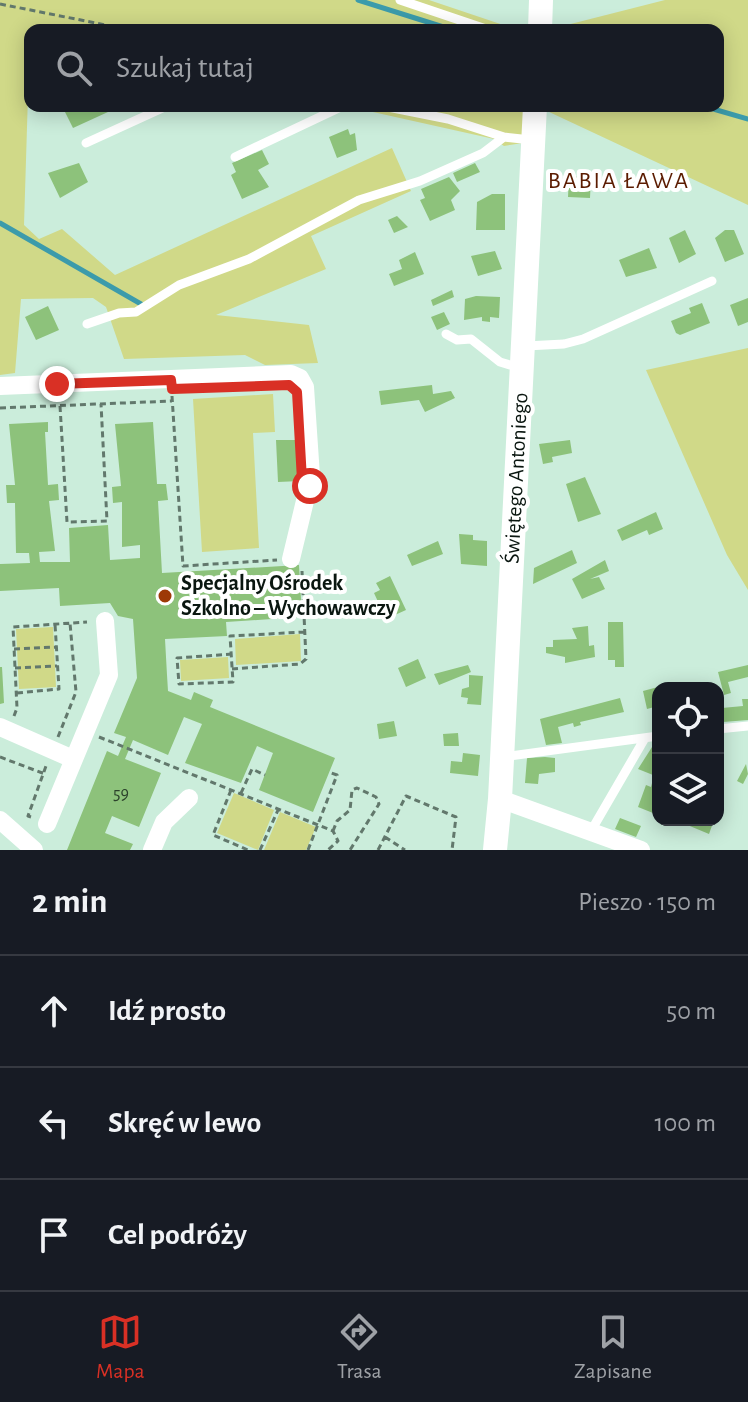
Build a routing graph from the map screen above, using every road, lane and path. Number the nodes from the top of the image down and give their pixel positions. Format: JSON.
{"nodes":[{"id":1,"x":400,"y":0,"type":"edge"},
{"id":2,"x":541,"y":0,"type":"edge"},
{"id":3,"x":0,"y":4,"type":"edge"},
{"id":4,"x":101,"y":24,"type":"edge"},
{"id":5,"x":471,"y":24,"type":"edge"},
{"id":6,"x":540,"y":24,"type":"edge"},
{"id":7,"x":154,"y":112,"type":"edge"},
{"id":8,"x":330,"y":112,"type":"edge"},
{"id":9,"x":413,"y":112,"type":"edge"},
{"id":10,"x":535,"y":112,"type":"edge"},
{"id":11,"x":504,"y":137,"type":"junction"},
{"id":12,"x":533,"y":140,"type":"junction"},
{"id":13,"x":86,"y":143,"type":"dead end"},
{"id":14,"x":235,"y":157,"type":"dead end"},
{"id":15,"x":712,"y":281,"type":"dead end"},
{"id":16,"x":87,"y":324,"type":"dead end"},
{"id":17,"x":446,"y":334,"type":"dead end"},
{"id":18,"x":522,"y":357,"type":"junction"},
{"id":19,"x":171,"y":380,"type":"junction"},
{"id":20,"x":0,"y":386,"type":"edge"},
{"id":21,"x":172,"y":401,"type":"junction"},
{"id":22,"x":101,"y":404,"type":"junction"},
{"id":23,"x":60,"y":406,"type":"junction"},
{"id":24,"x":0,"y":408,"type":"edge"},
{"id":25,"x":291,"y":559,"type":"junction"},
{"id":26,"x":105,"y":621,"type":"joint"},
{"id":27,"x":55,"y":624,"type":"junction"},
{"id":28,"x":304,"y":632,"type":"junction"},
{"id":29,"x":57,"y":647,"type":"junction"},
{"id":30,"x":14,"y":649,"type":"junction"},
{"id":31,"x":232,"y":654,"type":"junction"},
{"id":32,"x":57,"y":666,"type":"junction"},
{"id":33,"x":15,"y":668,"type":"junction"},
{"id":34,"x":232,"y":669,"type":"junction"},
{"id":35,"x":17,"y":693,"type":"junction"},
{"id":36,"x":748,"y":726,"type":"edge"},
{"id":37,"x":724,"y":728,"type":"edge"},
{"id":38,"x":4,"y":729,"type":"edge"},
{"id":39,"x":96,"y":735,"type":"dead end"},
{"id":40,"x":652,"y":737,"type":"edge"},
{"id":41,"x":645,"y":738,"type":"junction"},
{"id":42,"x":0,"y":757,"type":"edge"},
{"id":43,"x":502,"y":757,"type":"junction"},
{"id":44,"x":73,"y":759,"type":"junction"},
{"id":45,"x":329,"y":772,"type":"dead end"},
{"id":46,"x":265,"y":775,"type":"dead end"},
{"id":47,"x":64,"y":781,"type":"junction"},
{"id":48,"x":231,"y":790,"type":"junction"},
{"id":49,"x":241,"y":794,"type":"junction"},
{"id":50,"x":189,"y":798,"type":"dead end"},
{"id":51,"x":500,"y":799,"type":"junction"},
{"id":52,"x":278,"y":809,"type":"junction"},
{"id":53,"x":0,"y":820,"type":"edge"},
{"id":54,"x":47,"y":824,"type":"dead end"},
{"id":55,"x":319,"y":826,"type":"junction"},
{"id":56,"x":333,"y":831,"type":"junction"},
{"id":57,"x":591,"y":831,"type":"junction"},
{"id":58,"x":385,"y":837,"type":"junction"},
{"id":59,"x":234,"y":844,"type":"junction"},
{"id":60,"x":34,"y":850,"type":"edge"},
{"id":61,"x":152,"y":850,"type":"edge"},
{"id":62,"x":232,"y":850,"type":"edge"},
{"id":63,"x":248,"y":850,"type":"edge"},
{"id":64,"x":260,"y":850,"type":"edge"},
{"id":65,"x":308,"y":850,"type":"edge"},
{"id":66,"x":328,"y":850,"type":"edge"},
{"id":67,"x":350,"y":850,"type":"edge"},
{"id":68,"x":378,"y":850,"type":"edge"},
{"id":69,"x":405,"y":850,"type":"edge"},
{"id":70,"x":452,"y":850,"type":"edge"},
{"id":71,"x":495,"y":850,"type":"edge"},
{"id":72,"x":641,"y":850,"type":"edge"}],
"edges":[{"from":1,"to":5,"type":"lane"},
{"from":2,"to":6,"type":"street"},
{"from":3,"to":4,"type":"path"},
{"from":7,"to":13,"type":"lane"},
{"from":8,"to":14,"type":"lane"},
{"from":9,"to":11,"type":"lane"},
{"from":10,"to":12,"type":"street","name":"Świętego Antoniego"},
{"from":11,"to":12,"type":"lane"},
{"from":11,"to":16,"type":"lane"},
{"from":12,"to":18,"type":"street","name":"Świętego Antoniego"},
{"from":15,"to":18,"type":"lane"},
{"from":17,"to":18,"type":"lane"},
{"from":18,"to":43,"type":"street","name":"Świętego Antoniego"},
{"from":19,"to":20,"type":"street"},
{"from":19,"to":21,"type":"path"},
{"from":19,"to":25,"type":"street"},
{"from":21,"to":22,"type":"path"},
{"from":21,"to":25,"type":"path"},
{"from":22,"to":23,"type":"path"},
{"from":22,"to":23,"type":"path"},
{"from":23,"to":24,"type":"path"},
{"from":25,"to":28,"type":"path"},
{"from":26,"to":27,"type":"path"},
{"from":26,"to":44,"type":"street"},
{"from":27,"to":29,"type":"path"},
{"from":27,"to":30,"type":"path"},
{"from":28,"to":31,"type":"path"},
{"from":28,"to":34,"type":"path"},
{"from":29,"to":30,"type":"path"},
{"from":29,"to":32,"type":"path"},
{"from":30,"to":33,"type":"path"},
{"from":31,"to":34,"type":"path"},
{"from":31,"to":34,"type":"path"},
{"from":32,"to":33,"type":"path"},
{"from":32,"to":35,"type":"path"},
{"from":33,"to":35,"type":"path"},
{"from":35,"to":38,"type":"path"},
{"from":36,"to":37,"type":"lane"},
{"from":38,"to":44,"type":"street"},
{"from":39,"to":48,"type":"path"},
{"from":40,"to":41,"type":"lane"},
{"from":41,"to":43,"type":"lane"},
{"from":41,"to":57,"type":"lane"},
{"from":42,"to":47,"type":"path"},
{"from":43,"to":51,"type":"street","name":"Świętego Antoniego"},
{"from":44,"to":47,"type":"street"},
{"from":45,"to":55,"type":"path"},
{"from":46,"to":49,"type":"path"},
{"from":47,"to":54,"type":"street"},
{"from":48,"to":49,"type":"path"},
{"from":48,"to":59,"type":"path"},
{"from":49,"to":52,"type":"path"},
{"from":50,"to":61,"type":"street"},
{"from":51,"to":57,"type":"street"},
{"from":51,"to":71,"type":"street","name":"Świętego Antoniego"},
{"from":52,"to":55,"type":"path"},
{"from":52,"to":64,"type":"path"},
{"from":53,"to":60,"type":"street"},
{"from":55,"to":56,"type":"path"},
{"from":55,"to":65,"type":"path"},
{"from":56,"to":66,"type":"path"},
{"from":56,"to":67,"type":"path"},
{"from":57,"to":72,"type":"street"},
{"from":58,"to":68,"type":"path"},
{"from":58,"to":69,"type":"path"},
{"from":58,"to":70,"type":"path"},
{"from":59,"to":62,"type":"path"},
{"from":59,"to":63,"type":"path"}]}
